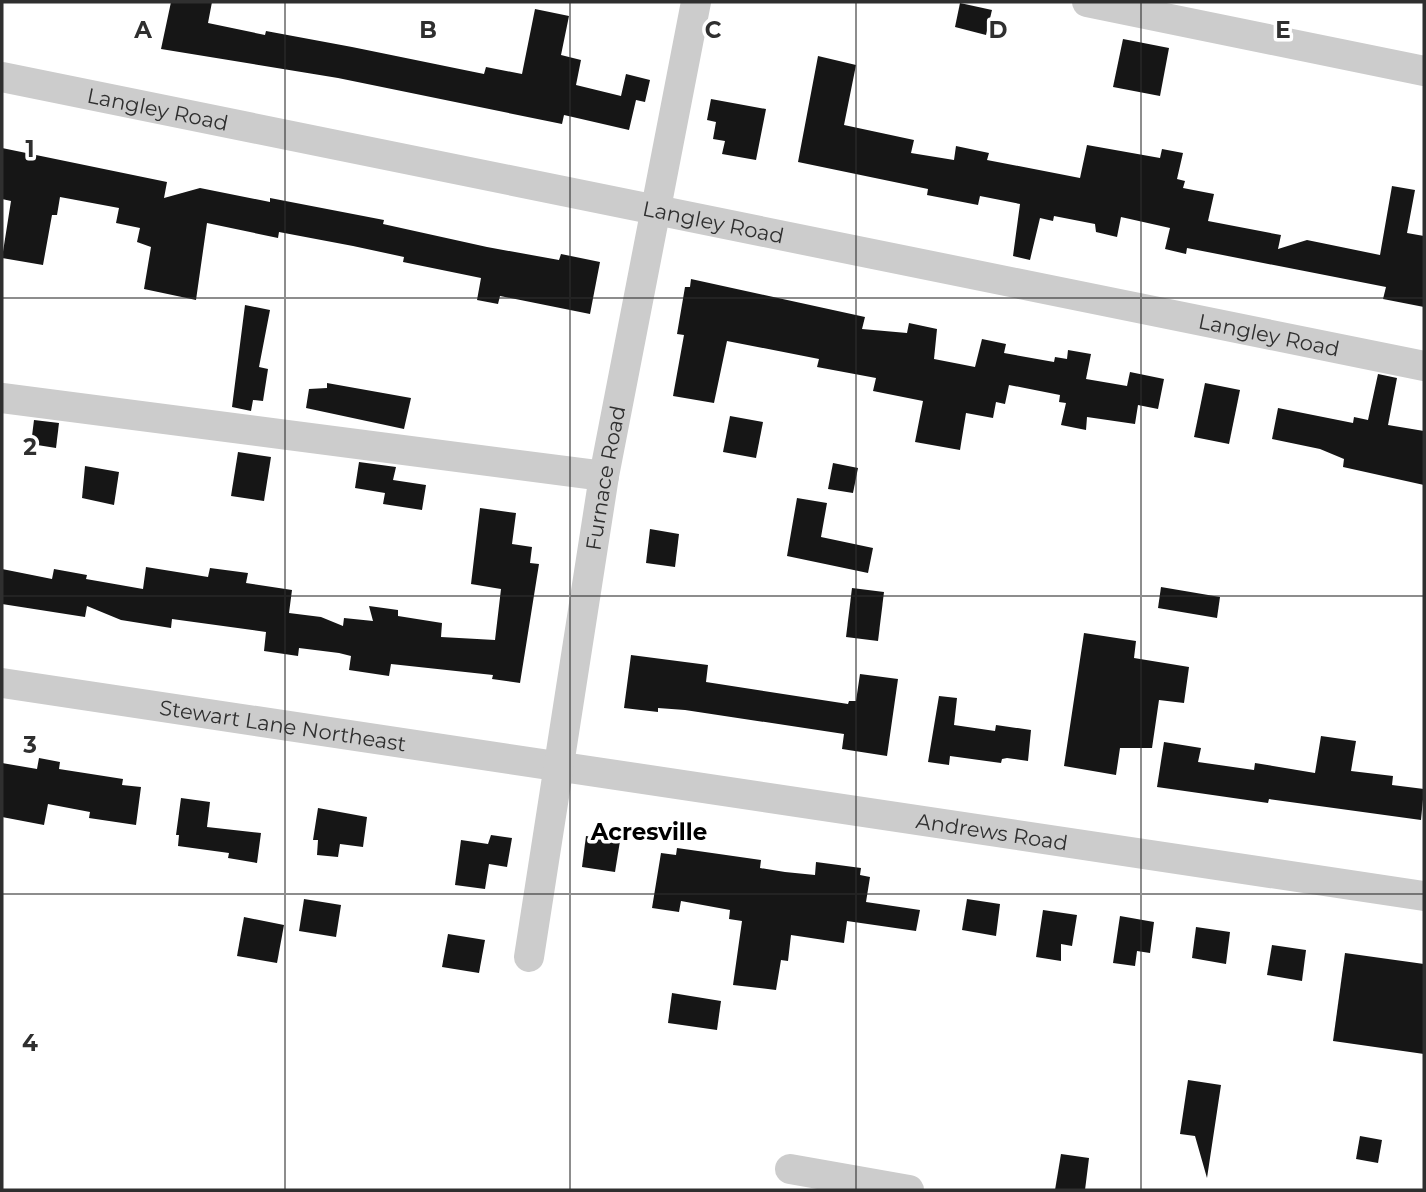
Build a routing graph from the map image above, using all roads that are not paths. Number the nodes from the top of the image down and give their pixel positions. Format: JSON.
{"nodes":[{"id":1,"x":696,"y":2,"type":"edge"},
{"id":2,"x":1087,"y":2,"type":"edge"},
{"id":3,"x":1424,"y":71,"type":"edge"},
{"id":4,"x":2,"y":77,"type":"edge"},
{"id":5,"x":656,"y":211,"type":"junction"},
{"id":6,"x":1424,"y":366,"type":"edge"},
{"id":7,"x":2,"y":398,"type":"edge"},
{"id":8,"x":604,"y":476,"type":"junction"},
{"id":9,"x":2,"y":683,"type":"edge"},
{"id":10,"x":562,"y":765,"type":"junction"},
{"id":11,"x":1424,"y":896,"type":"edge"},
{"id":12,"x":530,"y":957,"type":"dead end"},
{"id":13,"x":790,"y":1169,"type":"dead end"},
{"id":14,"x":909,"y":1190,"type":"edge"}],
"edges":[{"from":1,"to":5,"type":"street","name":"Furnace Road"},
{"from":2,"to":3,"type":"street"},
{"from":4,"to":5,"type":"street","name":"Langley Road"},
{"from":5,"to":6,"type":"street","name":"Langley Road"},
{"from":5,"to":8,"type":"street","name":"Furnace Road"},
{"from":7,"to":8,"type":"street"},
{"from":8,"to":10,"type":"street","name":"Furnace Road"},
{"from":9,"to":10,"type":"street","name":"Stewart Lane Northeast"},
{"from":10,"to":11,"type":"street","name":"Andrews Road"},
{"from":10,"to":12,"type":"street","name":"Furnace Road"},
{"from":13,"to":14,"type":"street"}]}
